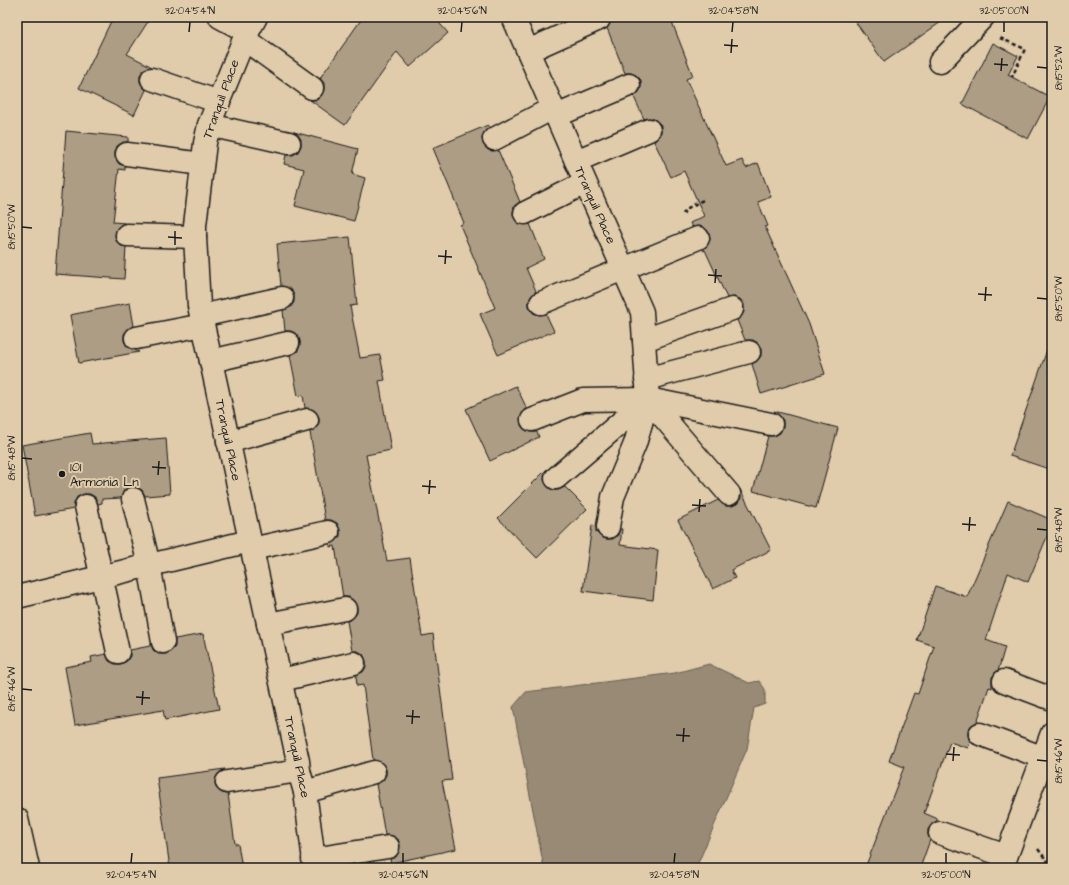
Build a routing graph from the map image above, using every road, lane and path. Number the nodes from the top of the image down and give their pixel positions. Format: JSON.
{"nodes":[{"id":1,"x":220,"y":17,"type":"edge"},
{"id":2,"x":513,"y":17,"type":"edge"},
{"id":3,"x":599,"y":19,"type":"dead end"},
{"id":4,"x":979,"y":22,"type":"edge"},
{"id":5,"x":249,"y":29,"type":"edge"},
{"id":6,"x":528,"y":51,"type":"junction"},
{"id":7,"x":940,"y":62,"type":"dead end"},
{"id":8,"x":1012,"y":78,"type":"dead end"},
{"id":9,"x":152,"y":79,"type":"dead end"},
{"id":10,"x":629,"y":85,"type":"dead end"},
{"id":11,"x":312,"y":88,"type":"dead end"},
{"id":12,"x":219,"y":102,"type":"junction"},
{"id":13,"x":555,"y":112,"type":"junction"},
{"id":14,"x":210,"y":124,"type":"junction"},
{"id":15,"x":649,"y":130,"type":"dead end"},
{"id":16,"x":494,"y":139,"type":"dead end"},
{"id":17,"x":289,"y":143,"type":"dead end"},
{"id":18,"x":127,"y":154,"type":"dead end"},
{"id":19,"x":576,"y":160,"type":"junction"},
{"id":20,"x":202,"y":164,"type":"junction"},
{"id":21,"x":586,"y":183,"type":"junction"},
{"id":22,"x":525,"y":213,"type":"dead end"},
{"id":23,"x":127,"y":235,"type":"dead end"},
{"id":24,"x":195,"y":238,"type":"junction"},
{"id":25,"x":698,"y":238,"type":"dead end"},
{"id":26,"x":624,"y":269,"type":"junction"},
{"id":27,"x":282,"y":298,"type":"dead end"},
{"id":28,"x":541,"y":303,"type":"dead end"},
{"id":29,"x":732,"y":309,"type":"dead end"},
{"id":30,"x":202,"y":320,"type":"junction"},
{"id":31,"x":136,"y":338,"type":"dead end"},
{"id":32,"x":644,"y":340,"type":"junction"},
{"id":33,"x":288,"y":342,"type":"dead end"},
{"id":34,"x":748,"y":352,"type":"dead end"},
{"id":35,"x":211,"y":361,"type":"junction"},
{"id":36,"x":647,"y":389,"type":"junction"},
{"id":37,"x":308,"y":420,"type":"dead end"},
{"id":38,"x":532,"y":420,"type":"dead end"},
{"id":39,"x":771,"y":424,"type":"dead end"},
{"id":40,"x":228,"y":442,"type":"junction"},
{"id":41,"x":556,"y":478,"type":"dead end"},
{"id":42,"x":729,"y":494,"type":"dead end"},
{"id":43,"x":133,"y":499,"type":"dead end"},
{"id":44,"x":86,"y":506,"type":"dead end"},
{"id":45,"x":608,"y":527,"type":"dead end"},
{"id":46,"x":328,"y":532,"type":"dead end"},
{"id":47,"x":251,"y":545,"type":"junction"},
{"id":48,"x":149,"y":565,"type":"junction"},
{"id":49,"x":101,"y":577,"type":"junction"},
{"id":50,"x":17,"y":597,"type":"edge"},
{"id":51,"x":345,"y":609,"type":"dead end"},
{"id":52,"x":268,"y":624,"type":"junction"},
{"id":53,"x":162,"y":642,"type":"dead end"},
{"id":54,"x":118,"y":652,"type":"dead end"},
{"id":55,"x":354,"y":663,"type":"dead end"},
{"id":56,"x":280,"y":680,"type":"junction"},
{"id":57,"x":1004,"y":681,"type":"dead end"},
{"id":58,"x":1052,"y":699,"type":"edge"},
{"id":59,"x":1052,"y":733,"type":"edge"},
{"id":60,"x":980,"y":734,"type":"dead end"},
{"id":61,"x":1048,"y":759,"type":"edge"},
{"id":62,"x":299,"y":771,"type":"junction"},
{"id":63,"x":374,"y":772,"type":"dead end"},
{"id":64,"x":226,"y":782,"type":"dead end"},
{"id":65,"x":305,"y":792,"type":"junction"},
{"id":66,"x":17,"y":819,"type":"edge"},
{"id":67,"x":940,"y":833,"type":"dead end"},
{"id":68,"x":1036,"y":845,"type":"dead end"},
{"id":69,"x":388,"y":847,"type":"dead end"},
{"id":70,"x":1004,"y":862,"type":"edge"},
{"id":71,"x":314,"y":864,"type":"edge"},
{"id":72,"x":1052,"y":865,"type":"edge"},
{"id":73,"x":28,"y":868,"type":"edge"}],
"edges":[{"from":1,"to":5,"type":"street"},
{"from":2,"to":6,"type":"street","name":"Tranquil Place"},
{"from":3,"to":6,"type":"street"},
{"from":4,"to":7,"type":"street"},
{"from":4,"to":8,"type":"path"},
{"from":5,"to":11,"type":"street"},
{"from":5,"to":12,"type":"street","name":"Tranquil Place"},
{"from":6,"to":13,"type":"street","name":"Tranquil Place"},
{"from":9,"to":12,"type":"street"},
{"from":10,"to":13,"type":"street"},
{"from":12,"to":14,"type":"street","name":"Tranquil Place"},
{"from":13,"to":16,"type":"street"},
{"from":13,"to":19,"type":"street","name":"Tranquil Place"},
{"from":14,"to":17,"type":"street"},
{"from":14,"to":20,"type":"street","name":"Tranquil Place"},
{"from":15,"to":19,"type":"street"},
{"from":18,"to":20,"type":"street"},
{"from":19,"to":21,"type":"street","name":"Tranquil Place"},
{"from":20,"to":24,"type":"street","name":"Tranquil Place"},
{"from":21,"to":22,"type":"street"},
{"from":21,"to":26,"type":"street","name":"Tranquil Place"},
{"from":23,"to":24,"type":"street"},
{"from":24,"to":30,"type":"street","name":"Tranquil Place"},
{"from":25,"to":26,"type":"street"},
{"from":26,"to":28,"type":"street"},
{"from":26,"to":32,"type":"street","name":"Tranquil Place"},
{"from":27,"to":30,"type":"street"},
{"from":29,"to":32,"type":"street"},
{"from":30,"to":31,"type":"street"},
{"from":30,"to":35,"type":"street","name":"Tranquil Place"},
{"from":32,"to":36,"type":"street","name":"Tranquil Place"},
{"from":33,"to":35,"type":"street"},
{"from":34,"to":36,"type":"street"},
{"from":35,"to":40,"type":"street","name":"Tranquil Place"},
{"from":36,"to":38,"type":"street"},
{"from":36,"to":39,"type":"street"},
{"from":36,"to":41,"type":"street"},
{"from":36,"to":42,"type":"street"},
{"from":36,"to":45,"type":"street","name":"Tranquil Place"},
{"from":37,"to":40,"type":"street"},
{"from":40,"to":47,"type":"street","name":"Tranquil Place"},
{"from":43,"to":48,"type":"street"},
{"from":44,"to":49,"type":"street"},
{"from":46,"to":47,"type":"street"},
{"from":47,"to":48,"type":"street"},
{"from":47,"to":52,"type":"street","name":"Tranquil Place"},
{"from":48,"to":49,"type":"street"},
{"from":48,"to":53,"type":"street"},
{"from":49,"to":50,"type":"street"},
{"from":49,"to":54,"type":"street"},
{"from":51,"to":52,"type":"street"},
{"from":52,"to":56,"type":"street","name":"Tranquil Place"},
{"from":55,"to":56,"type":"street"},
{"from":56,"to":62,"type":"street","name":"Tranquil Place"},
{"from":57,"to":58,"type":"street"},
{"from":59,"to":61,"type":"street"},
{"from":60,"to":61,"type":"street"},
{"from":61,"to":70,"type":"street"},
{"from":62,"to":64,"type":"street"},
{"from":62,"to":65,"type":"street","name":"Tranquil Place"},
{"from":63,"to":65,"type":"street"},
{"from":65,"to":71,"type":"street","name":"Tranquil Place"},
{"from":66,"to":73,"type":"street"},
{"from":67,"to":70,"type":"street"},
{"from":68,"to":72,"type":"path"},
{"from":69,"to":71,"type":"street"}]}
